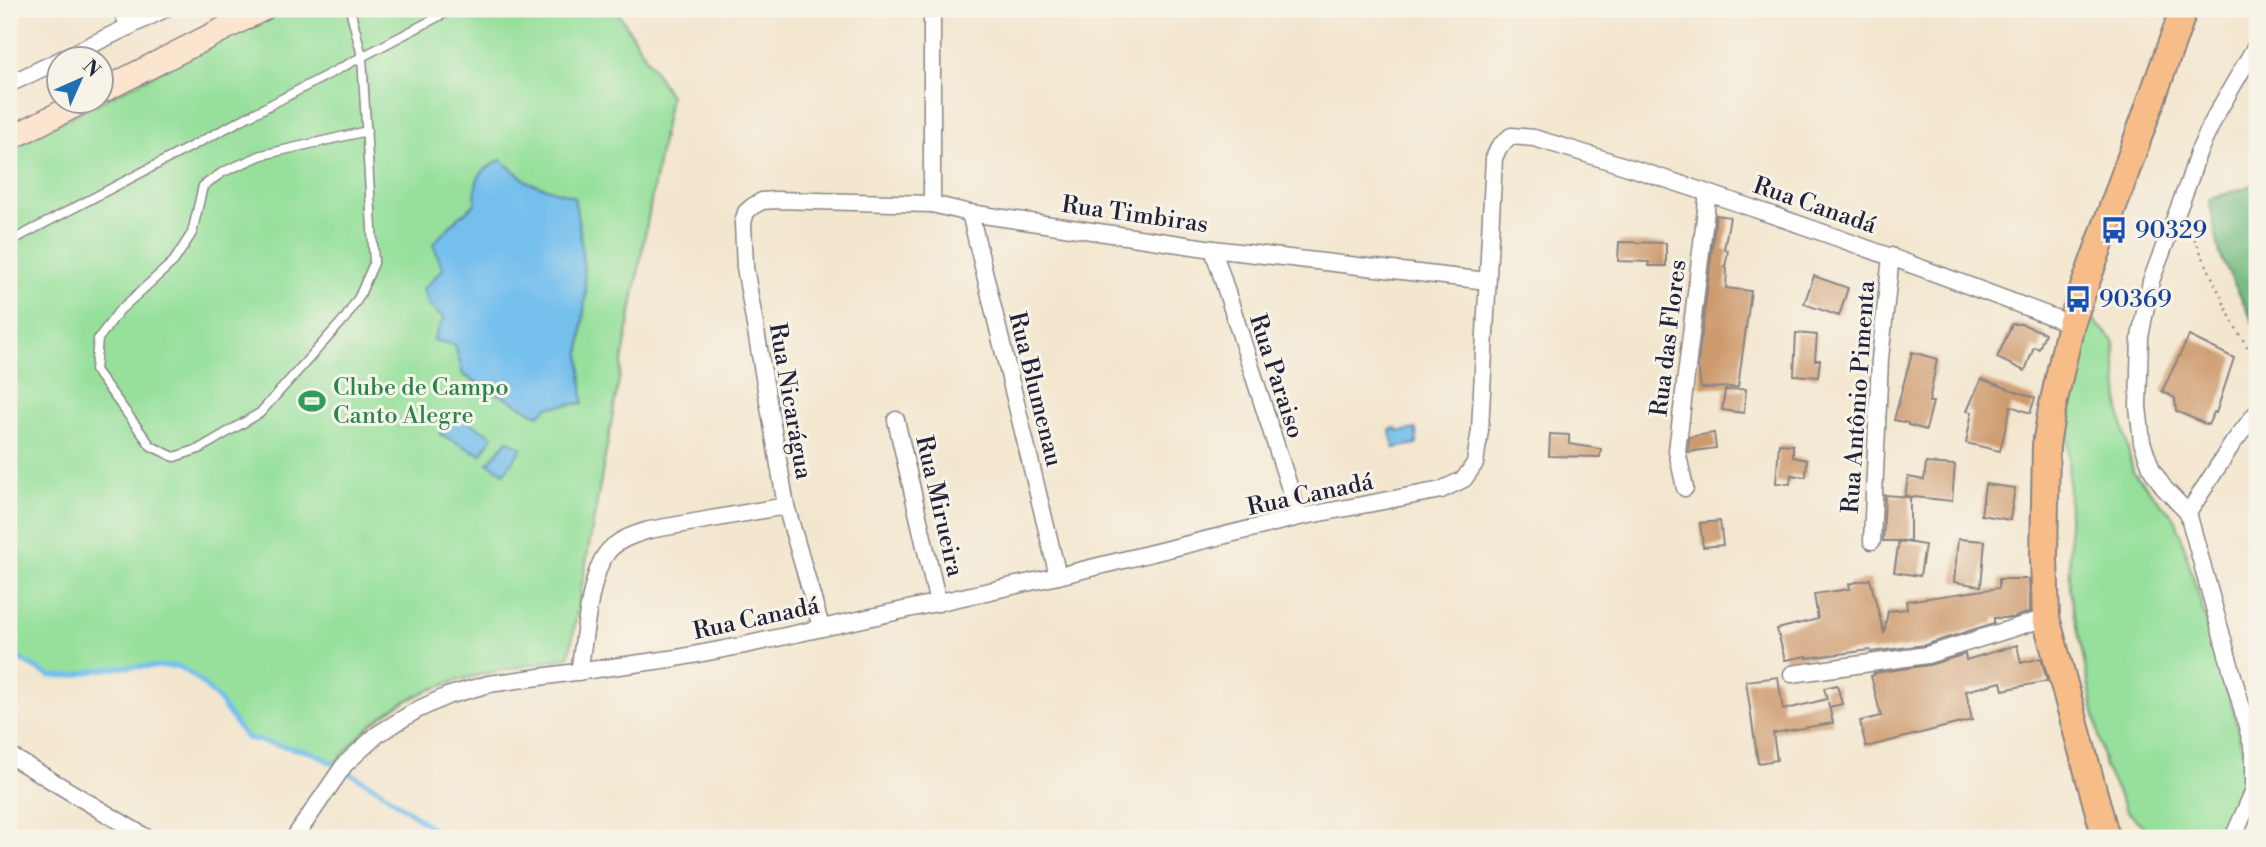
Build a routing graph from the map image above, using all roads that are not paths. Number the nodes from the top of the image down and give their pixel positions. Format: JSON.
{"nodes":[{"id":1,"x":121,"y":9,"type":"edge"},
{"id":2,"x":165,"y":9,"type":"edge"},
{"id":3,"x":263,"y":9,"type":"edge"},
{"id":4,"x":350,"y":9,"type":"edge"},
{"id":5,"x":453,"y":9,"type":"edge"},
{"id":6,"x":932,"y":9,"type":"edge"},
{"id":7,"x":2184,"y":9,"type":"edge"},
{"id":8,"x":129,"y":27,"type":"junction"},
{"id":9,"x":2257,"y":44,"type":"edge"},
{"id":10,"x":89,"y":46,"type":"edge"},
{"id":11,"x":362,"y":56,"type":"junction"},
{"id":12,"x":46,"y":67,"type":"edge"},
{"id":13,"x":9,"y":84,"type":"edge"},
{"id":14,"x":116,"y":85,"type":"edge"},
{"id":15,"x":54,"y":116,"type":"edge"},
{"id":16,"x":367,"y":131,"type":"junction"},
{"id":17,"x":9,"y":139,"type":"edge"},
{"id":18,"x":1708,"y":193,"type":"junction"},
{"id":19,"x":776,"y":200,"type":"joint"},
{"id":20,"x":932,"y":204,"type":"junction"},
{"id":21,"x":970,"y":213,"type":"junction"},
{"id":22,"x":9,"y":242,"type":"edge"},
{"id":23,"x":1213,"y":249,"type":"junction"},
{"id":24,"x":1891,"y":256,"type":"junction"},
{"id":25,"x":1487,"y":281,"type":"junction"},
{"id":26,"x":2071,"y":324,"type":"junction"},
{"id":27,"x":2257,"y":412,"type":"edge"},
{"id":28,"x":896,"y":420,"type":"dead end"},
{"id":29,"x":1685,"y":488,"type":"dead end"},
{"id":30,"x":786,"y":506,"type":"junction"},
{"id":31,"x":2188,"y":513,"type":"junction"},
{"id":32,"x":1298,"y":517,"type":"junction"},
{"id":33,"x":1871,"y":541,"type":"dead end"},
{"id":34,"x":1058,"y":576,"type":"junction"},
{"id":35,"x":939,"y":603,"type":"junction"},
{"id":36,"x":2046,"y":618,"type":"junction"},
{"id":37,"x":821,"y":628,"type":"junction"},
{"id":38,"x":579,"y":671,"type":"junction"},
{"id":39,"x":1792,"y":674,"type":"dead end"},
{"id":40,"x":2256,"y":752,"type":"edge"},
{"id":41,"x":9,"y":755,"type":"edge"},
{"id":42,"x":147,"y":838,"type":"edge"},
{"id":43,"x":294,"y":838,"type":"edge"},
{"id":44,"x":2106,"y":838,"type":"edge"},
{"id":45,"x":2233,"y":838,"type":"edge"}],
"edges":[{"from":1,"to":8,"type":"street"},
{"from":2,"to":8,"type":"street"},
{"from":3,"to":14,"type":"main road"},
{"from":4,"to":11,"type":"lane"},
{"from":5,"to":11,"type":"lane"},
{"from":6,"to":20,"type":"street"},
{"from":7,"to":26,"type":"main road"},
{"from":8,"to":10,"type":"street"},
{"from":9,"to":31,"type":"street"},
{"from":11,"to":16,"type":"lane"},
{"from":11,"to":22,"type":"lane"},
{"from":12,"to":13,"type":"street"},
{"from":15,"to":17,"type":"main road"},
{"from":16,"to":16,"type":"lane"},
{"from":18,"to":24,"type":"street","name":"Rua Canadá"},
{"from":18,"to":25,"type":"street","name":"Rua Canadá"},
{"from":18,"to":29,"type":"street","name":"Rua das Flores"},
{"from":19,"to":20,"type":"street","name":"Rua Timbiras"},
{"from":19,"to":30,"type":"street","name":"Rua Nicarágua"},
{"from":20,"to":21,"type":"street","name":"Rua Timbiras"},
{"from":21,"to":23,"type":"street","name":"Rua Timbiras"},
{"from":21,"to":34,"type":"street","name":"Rua Blumenau"},
{"from":23,"to":25,"type":"street","name":"Rua Timbiras"},
{"from":23,"to":32,"type":"street","name":"Rua Paraiso"},
{"from":24,"to":26,"type":"street","name":"Rua Canadá"},
{"from":24,"to":33,"type":"street","name":"Rua Antônio Pimenta"},
{"from":25,"to":32,"type":"street","name":"Rua Canadá"},
{"from":26,"to":36,"type":"main road"},
{"from":27,"to":31,"type":"street"},
{"from":28,"to":35,"type":"street","name":"Rua Mirueira"},
{"from":30,"to":37,"type":"street","name":"Rua Nicarágua"},
{"from":30,"to":38,"type":"street"},
{"from":31,"to":40,"type":"street"},
{"from":32,"to":34,"type":"street","name":"Rua Canadá"},
{"from":34,"to":35,"type":"street","name":"Rua Canadá"},
{"from":35,"to":37,"type":"street","name":"Rua Canadá"},
{"from":36,"to":39,"type":"street"},
{"from":36,"to":44,"type":"main road"},
{"from":37,"to":38,"type":"street","name":"Rua Canadá"},
{"from":38,"to":43,"type":"street","name":"Rua Canadá"},
{"from":40,"to":45,"type":"street"},
{"from":41,"to":42,"type":"street"}]}
